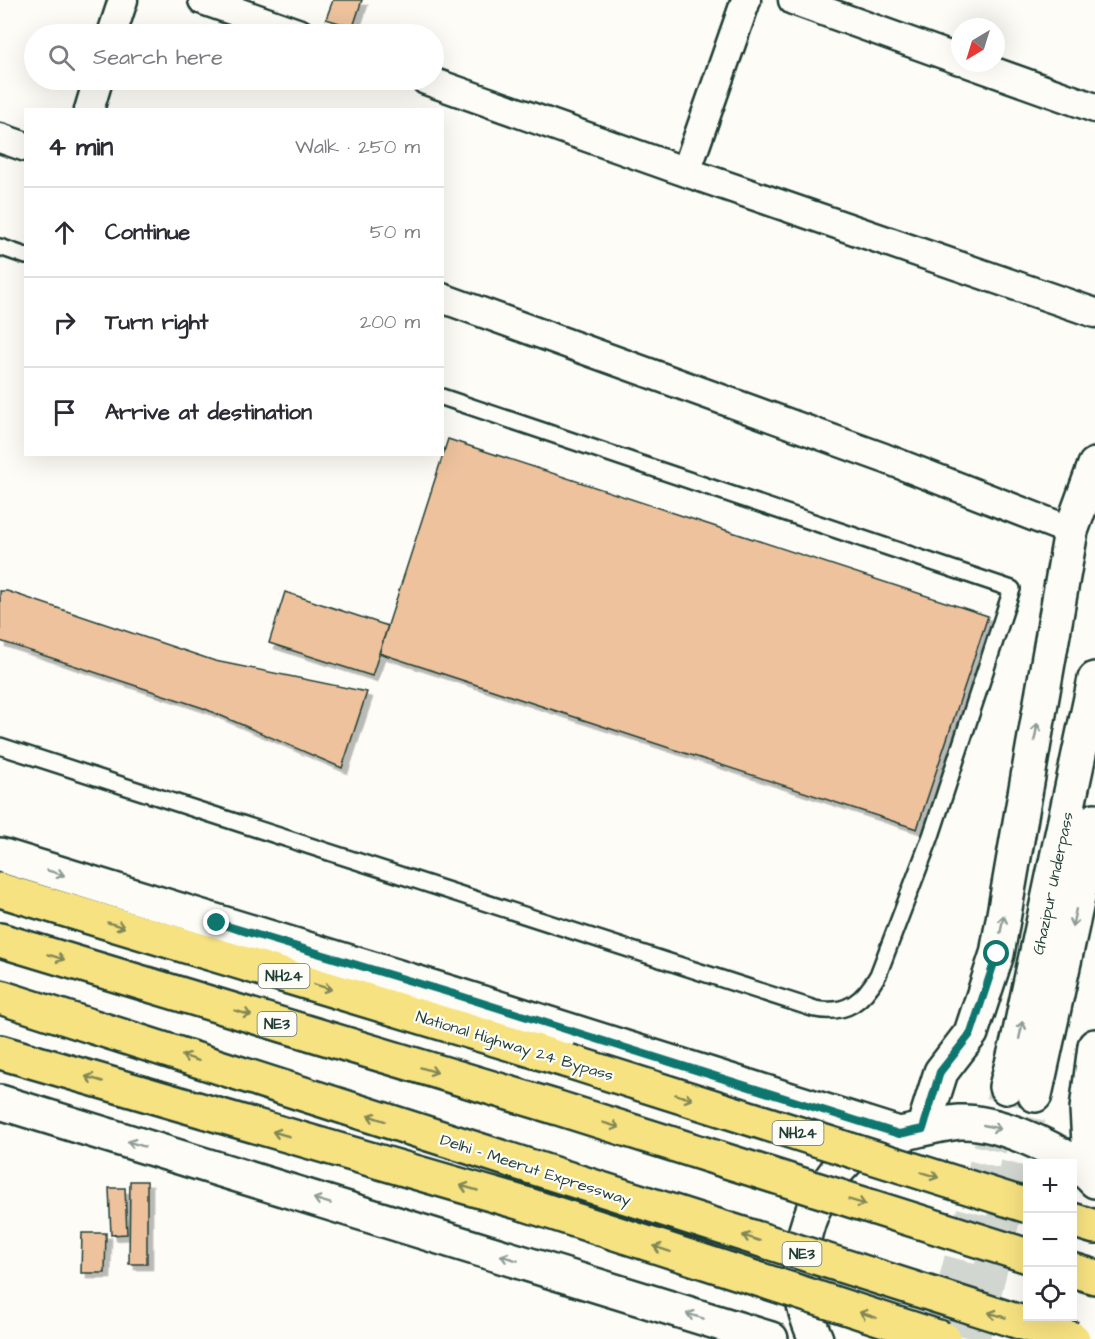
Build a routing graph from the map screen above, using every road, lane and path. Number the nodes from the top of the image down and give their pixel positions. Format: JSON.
{"nodes":[{"id":1,"x":123,"y":0,"type":"edge"},
{"id":2,"x":203,"y":0,"type":"edge"},
{"id":3,"x":746,"y":0,"type":"edge"},
{"id":4,"x":793,"y":0,"type":"edge"},
{"id":5,"x":115,"y":24,"type":"edge"},
{"id":6,"x":271,"y":24,"type":"edge"},
{"id":7,"x":951,"y":57,"type":"edge"},
{"id":8,"x":994,"y":72,"type":"edge"},
{"id":9,"x":444,"y":86,"type":"edge"},
{"id":10,"x":95,"y":90,"type":"edge"},
{"id":11,"x":90,"y":108,"type":"edge"},
{"id":12,"x":1095,"y":108,"type":"edge"},
{"id":13,"x":0,"y":138,"type":"edge"},
{"id":14,"x":24,"y":146,"type":"edge"},
{"id":15,"x":686,"y":172,"type":"junction"},
{"id":16,"x":0,"y":247,"type":"edge"},
{"id":17,"x":24,"y":255,"type":"edge"},
{"id":18,"x":444,"y":299,"type":"edge"},
{"id":19,"x":1095,"y":313,"type":"edge"},
{"id":20,"x":444,"y":398,"type":"edge"},
{"id":21,"x":1095,"y":465,"type":"edge"},
{"id":22,"x":1071,"y":531,"type":"junction"},
{"id":23,"x":1095,"y":679,"type":"edge"},
{"id":24,"x":0,"y":746,"type":"edge"},
{"id":25,"x":1095,"y":820,"type":"edge"},
{"id":26,"x":0,"y":855,"type":"edge"},
{"id":27,"x":0,"y":890,"type":"edge"},
{"id":28,"x":0,"y":940,"type":"edge"},
{"id":29,"x":0,"y":997,"type":"edge"},
{"id":30,"x":1095,"y":1046,"type":"edge"},
{"id":31,"x":0,"y":1052,"type":"edge"},
{"id":32,"x":0,"y":1102,"type":"edge"},
{"id":33,"x":911,"y":1132,"type":"junction"},
{"id":34,"x":1094,"y":1178,"type":"edge"},
{"id":35,"x":1023,"y":1204,"type":"edge"},
{"id":36,"x":1077,"y":1222,"type":"edge"},
{"id":37,"x":1095,"y":1227,"type":"edge"},
{"id":38,"x":1023,"y":1254,"type":"edge"},
{"id":39,"x":1077,"y":1272,"type":"edge"},
{"id":40,"x":1095,"y":1277,"type":"edge"},
{"id":41,"x":771,"y":1339,"type":"edge"},
{"id":42,"x":816,"y":1339,"type":"edge"},
{"id":43,"x":944,"y":1339,"type":"edge"},
{"id":44,"x":1073,"y":1339,"type":"edge"}],
"edges":[{"from":1,"to":5,"type":"street"},
{"from":2,"to":6,"type":"street"},
{"from":3,"to":15,"type":"street"},
{"from":4,"to":7,"type":"street"},
{"from":8,"to":12,"type":"street"},
{"from":9,"to":15,"type":"street"},
{"from":10,"to":11,"type":"street"},
{"from":13,"to":14,"type":"street"},
{"from":15,"to":19,"type":"street"},
{"from":16,"to":17,"type":"lane"},
{"from":18,"to":22,"type":"street"},
{"from":20,"to":24,"type":"lane"},
{"from":21,"to":22,"type":"street"},
{"from":33,"to":22,"type":"street","one_way":true},
{"from":25,"to":23,"type":"street","name":"Ghazipur Underpass","one_way":true},
{"from":26,"to":33,"type":"street","one_way":true},
{"from":27,"to":35,"type":"highway","name":"National Highway 24 Bypass","number":"NH24","one_way":true,"bridge":true},
{"from":28,"to":38,"type":"highway","number":"NE3","one_way":true,"bridge":true},
{"from":44,"to":29,"type":"highway","name":"Delhi - Meerut Expressway","number":"NE3","one_way":true,"bridge":true},
{"from":30,"to":34,"type":"street"},
{"from":43,"to":31,"type":"highway","one_way":true,"bridge":true},
{"from":41,"to":32,"type":"street","one_way":true},
{"from":33,"to":34,"type":"street","one_way":true},
{"from":33,"to":42,"type":"street"},
{"from":36,"to":37,"type":"highway"},
{"from":39,"to":40,"type":"highway"}]}
